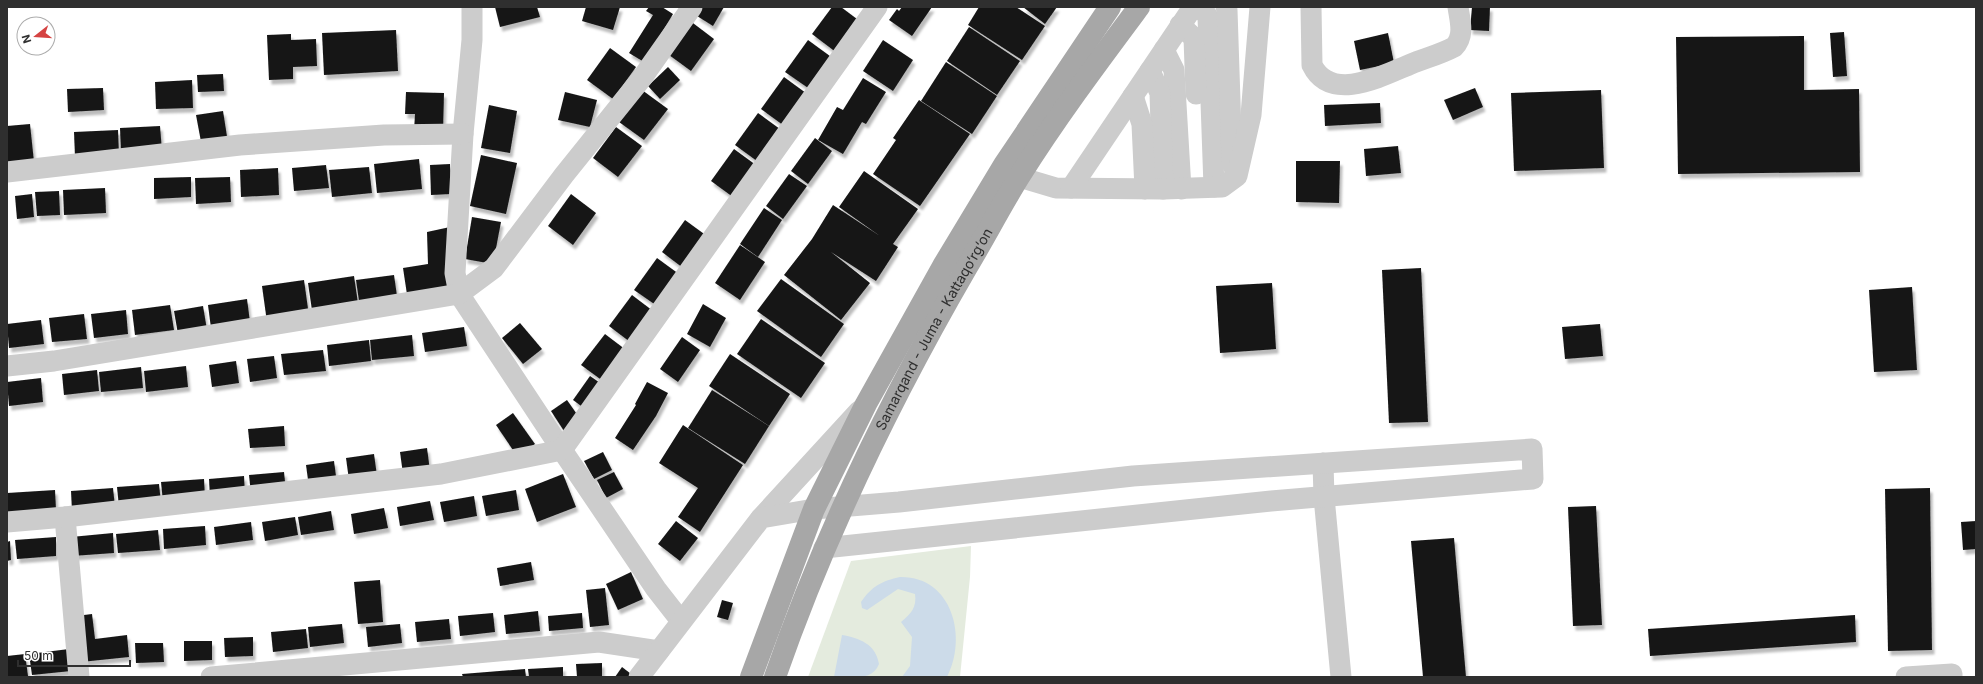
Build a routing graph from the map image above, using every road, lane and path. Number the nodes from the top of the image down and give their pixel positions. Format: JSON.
{"nodes":[{"id":1,"x":472,"y":7,"type":"edge"},
{"id":2,"x":692,"y":7,"type":"edge"},
{"id":3,"x":876,"y":7,"type":"edge"},
{"id":4,"x":1110,"y":7,"type":"edge"},
{"id":5,"x":1139,"y":7,"type":"edge"},
{"id":6,"x":1193,"y":7,"type":"edge"},
{"id":7,"x":1201,"y":7,"type":"edge"},
{"id":8,"x":1226,"y":7,"type":"edge"},
{"id":9,"x":1260,"y":7,"type":"edge"},
{"id":10,"x":1311,"y":7,"type":"edge"},
{"id":11,"x":1458,"y":7,"type":"edge"},
{"id":12,"x":1180,"y":25,"type":"junction"},
{"id":13,"x":1164,"y":50,"type":"junction"},
{"id":14,"x":1150,"y":71,"type":"junction"},
{"id":15,"x":1133,"y":96,"type":"junction"},
{"id":16,"x":464,"y":134,"type":"junction"},
{"id":17,"x":7,"y":172,"type":"edge"},
{"id":18,"x":1237,"y":176,"type":"junction"},
{"id":19,"x":1019,"y":177,"type":"junction"},
{"id":20,"x":1071,"y":188,"type":"junction"},
{"id":21,"x":1181,"y":189,"type":"junction"},
{"id":22,"x":459,"y":294,"type":"junction"},
{"id":23,"x":7,"y":366,"type":"edge"},
{"id":24,"x":866,"y":404,"type":"junction"},
{"id":25,"x":562,"y":450,"type":"junction"},
{"id":26,"x":1323,"y":463,"type":"junction"},
{"id":27,"x":1324,"y":496,"type":"junction"},
{"id":28,"x":842,"y":508,"type":"junction"},
{"id":29,"x":814,"y":509,"type":"junction"},
{"id":30,"x":65,"y":517,"type":"junction"},
{"id":31,"x":761,"y":518,"type":"junction"},
{"id":32,"x":7,"y":522,"type":"edge"},
{"id":33,"x":824,"y":548,"type":"junction"},
{"id":34,"x":681,"y":621,"type":"junction"},
{"id":35,"x":659,"y":651,"type":"junction"},
{"id":36,"x":79,"y":677,"type":"edge"},
{"id":37,"x":211,"y":677,"type":"edge"},
{"id":38,"x":639,"y":677,"type":"edge"},
{"id":39,"x":751,"y":677,"type":"edge"},
{"id":40,"x":775,"y":677,"type":"edge"},
{"id":41,"x":1341,"y":677,"type":"edge"},
{"id":42,"x":1906,"y":677,"type":"edge"},
{"id":43,"x":1952,"y":677,"type":"edge"}],
"edges":[{"from":1,"to":16,"type":"street"},
{"from":2,"to":22,"type":"street"},
{"from":3,"to":25,"type":"street"},
{"from":4,"to":24,"type":"main road","name":"Samarqand - Juma - Kattaqo‘rg‘on"},
{"from":5,"to":19,"type":"main road","name":"Samarqand - Juma - Kattaqo‘rg‘on"},
{"from":6,"to":12,"type":"street"},
{"from":7,"to":21,"type":"street"},
{"from":8,"to":18,"type":"street"},
{"from":9,"to":18,"type":"street"},
{"from":10,"to":11,"type":"street"},
{"from":12,"to":13,"type":"street"},
{"from":12,"to":21,"type":"street"},
{"from":13,"to":14,"type":"street"},
{"from":13,"to":21,"type":"street"},
{"from":14,"to":15,"type":"street"},
{"from":14,"to":21,"type":"street"},
{"from":15,"to":20,"type":"street"},
{"from":15,"to":21,"type":"street"},
{"from":16,"to":17,"type":"street"},
{"from":16,"to":22,"type":"street"},
{"from":18,"to":21,"type":"street"},
{"from":19,"to":20,"type":"street"},
{"from":19,"to":28,"type":"main road","name":"Samarqand - Juma - Kattaqo‘rg‘on"},
{"from":20,"to":21,"type":"street"},
{"from":22,"to":23,"type":"street"},
{"from":22,"to":25,"type":"street"},
{"from":24,"to":29,"type":"main road","name":"Samarqand - Juma - Kattaqo‘rg‘on"},
{"from":24,"to":31,"type":"street"},
{"from":25,"to":30,"type":"street"},
{"from":25,"to":34,"type":"street"},
{"from":26,"to":27,"type":"street"},
{"from":26,"to":27,"type":"street"},
{"from":26,"to":28,"type":"street"},
{"from":27,"to":33,"type":"street"},
{"from":27,"to":41,"type":"street"},
{"from":28,"to":29,"type":"street"},
{"from":28,"to":33,"type":"main road","name":"Samarqand - Juma - Kattaqo‘rg‘on"},
{"from":29,"to":31,"type":"street"},
{"from":29,"to":39,"type":"main road","name":"Samarqand - Juma - Kattaqo‘rg‘on"},
{"from":30,"to":32,"type":"street"},
{"from":30,"to":36,"type":"street"},
{"from":31,"to":34,"type":"street"},
{"from":33,"to":40,"type":"main road","name":"Samarqand - Juma - Kattaqo‘rg‘on"},
{"from":34,"to":35,"type":"street"},
{"from":35,"to":37,"type":"street"},
{"from":35,"to":38,"type":"street"},
{"from":42,"to":43,"type":"street"}]}
